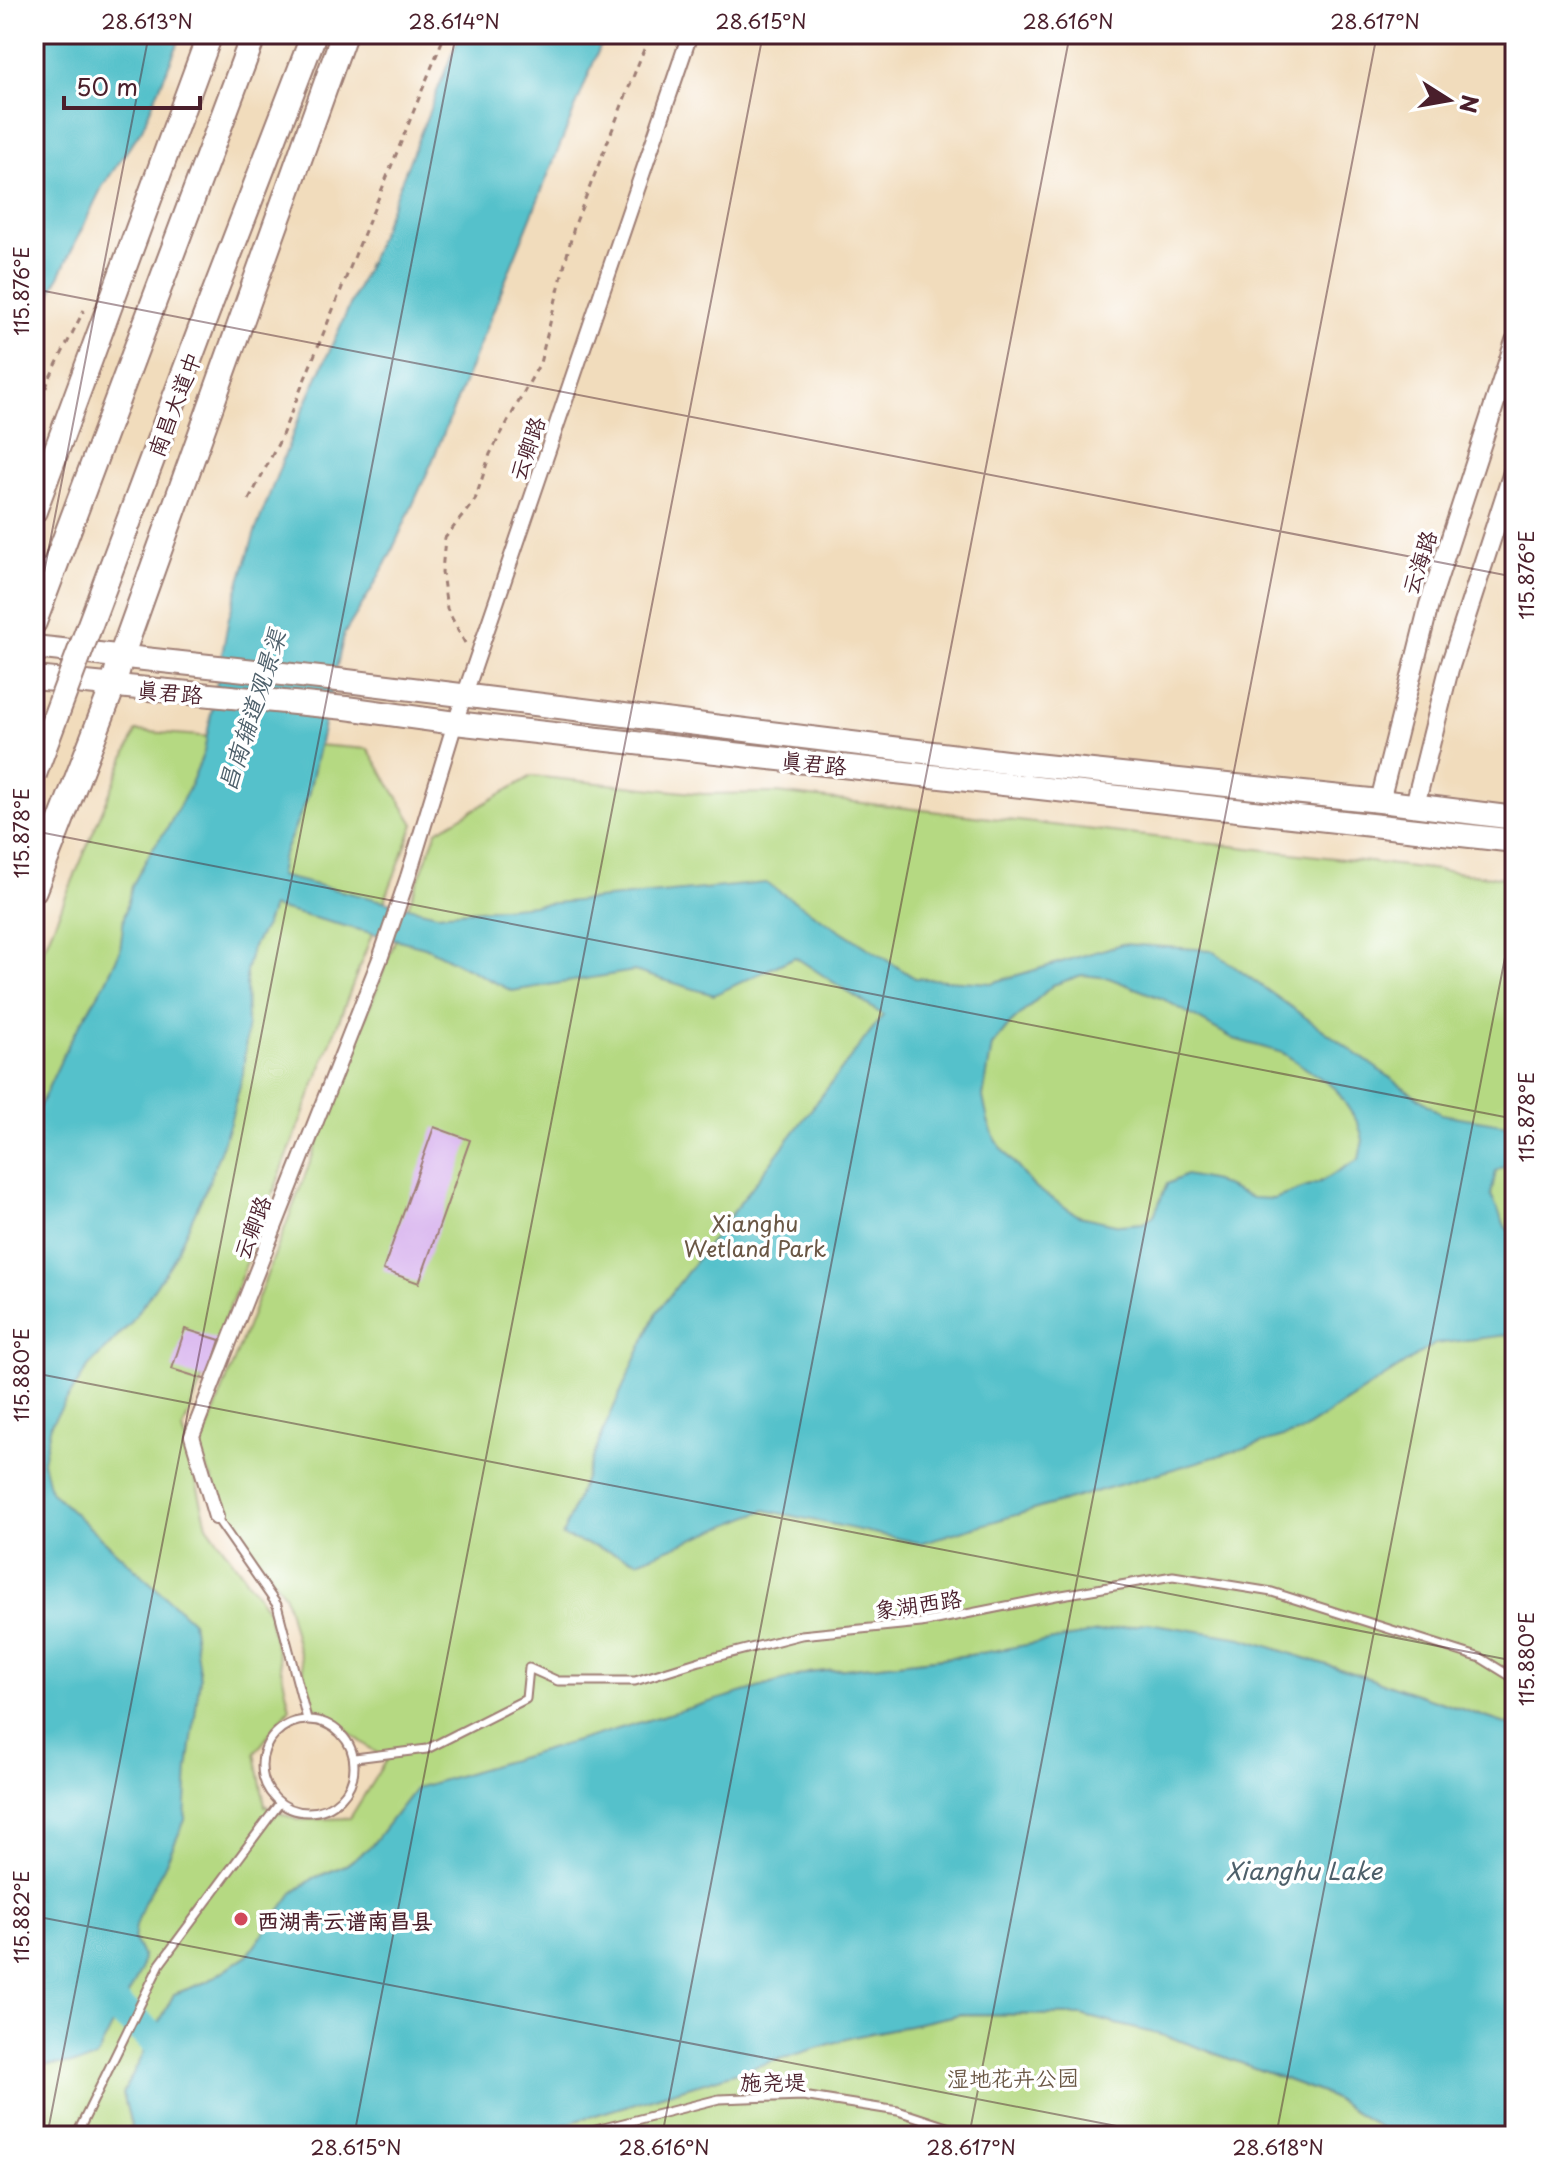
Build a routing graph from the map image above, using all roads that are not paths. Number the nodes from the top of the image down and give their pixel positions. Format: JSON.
{"nodes":[{"id":1,"x":210,"y":34,"type":"edge"},
{"id":2,"x":254,"y":34,"type":"edge"},
{"id":3,"x":314,"y":34,"type":"edge"},
{"id":4,"x":344,"y":34,"type":"edge"},
{"id":5,"x":690,"y":34,"type":"edge"},
{"id":6,"x":1515,"y":341,"type":"edge"},
{"id":7,"x":1515,"y":466,"type":"edge"},
{"id":8,"x":34,"y":511,"type":"edge"},
{"id":9,"x":34,"y":622,"type":"edge"},
{"id":10,"x":34,"y":647,"type":"edge"},
{"id":11,"x":121,"y":657,"type":"junction"},
{"id":12,"x":34,"y":678,"type":"edge"},
{"id":13,"x":113,"y":686,"type":"junction"},
{"id":14,"x":465,"y":695,"type":"junction"},
{"id":15,"x":455,"y":723,"type":"junction"},
{"id":16,"x":34,"y":774,"type":"edge"},
{"id":17,"x":1380,"y":801,"type":"junction"},
{"id":18,"x":1415,"y":805,"type":"junction"},
{"id":19,"x":1515,"y":818,"type":"edge"},
{"id":20,"x":1515,"y":841,"type":"edge"},
{"id":21,"x":34,"y":890,"type":"edge"},
{"id":22,"x":216,"y":1517,"type":"joint"},
{"id":23,"x":1515,"y":1679,"type":"edge"},
{"id":24,"x":307,"y":1719,"type":"junction"},
{"id":25,"x":355,"y":1758,"type":"junction"},
{"id":26,"x":279,"y":1804,"type":"junction"},
{"id":27,"x":76,"y":2136,"type":"edge"},
{"id":28,"x":572,"y":2136,"type":"edge"},
{"id":29,"x":974,"y":2136,"type":"edge"}],
"edges":[{"from":1,"to":8,"type":"highway"},
{"from":2,"to":9,"type":"highway"},
{"from":3,"to":16,"type":"highway","name":"南昌大道中","bridge":true},
{"from":4,"to":11,"type":"highway"},
{"from":5,"to":14,"type":"street","name":"云卿路"},
{"from":6,"to":17,"type":"street","name":"云海路"},
{"from":7,"to":18,"type":"street"},
{"from":10,"to":11,"type":"main road","name":"真君路"},
{"from":11,"to":13,"type":"highway"},
{"from":11,"to":14,"type":"main road","name":"真君路"},
{"from":12,"to":13,"type":"main road","name":"真君路"},
{"from":13,"to":15,"type":"main road","name":"真君路"},
{"from":13,"to":21,"type":"highway"},
{"from":14,"to":15,"type":"street","name":"云卿路"},
{"from":14,"to":17,"type":"main road","name":"真君路"},
{"from":15,"to":20,"type":"main road","name":"真君路"},
{"from":15,"to":22,"type":"street","name":"云卿路"},
{"from":17,"to":18,"type":"main road","name":"真君路"},
{"from":18,"to":19,"type":"main road","name":"真君路"},
{"from":22,"to":24,"type":"lane"},
{"from":23,"to":25,"type":"lane","name":"象湖西路"},
{"from":24,"to":25,"type":"lane"},
{"from":24,"to":26,"type":"lane"},
{"from":25,"to":26,"type":"lane"},
{"from":26,"to":27,"type":"lane"},
{"from":28,"to":29,"type":"lane","name":"施尧堤"}]}
